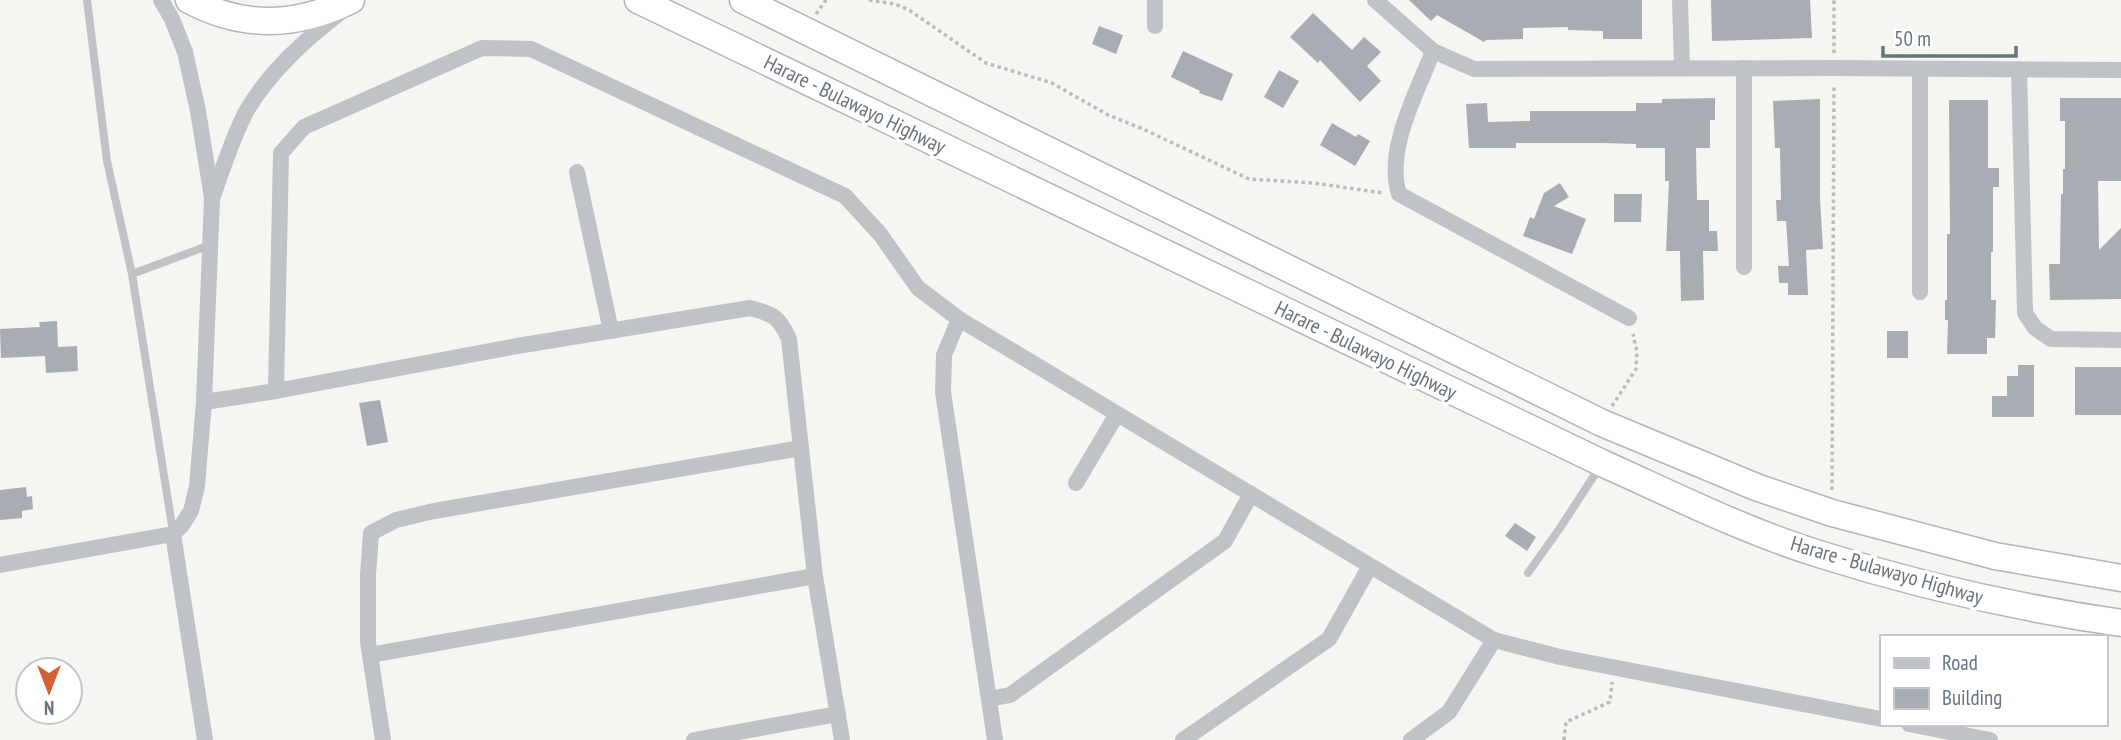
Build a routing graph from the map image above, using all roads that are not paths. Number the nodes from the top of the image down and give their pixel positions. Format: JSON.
{"nodes":[{"id":1,"x":87,"y":0,"type":"edge"},
{"id":2,"x":161,"y":0,"type":"edge"},
{"id":3,"x":189,"y":0,"type":"edge"},
{"id":4,"x":353,"y":0,"type":"edge"},
{"id":5,"x":638,"y":0,"type":"edge"},
{"id":6,"x":743,"y":0,"type":"edge"},
{"id":7,"x":1155,"y":0,"type":"edge"},
{"id":8,"x":1375,"y":0,"type":"edge"},
{"id":9,"x":1680,"y":0,"type":"edge"},
{"id":10,"x":1154,"y":26,"type":"dead end"},
{"id":11,"x":1433,"y":51,"type":"junction"},
{"id":12,"x":1682,"y":68,"type":"junction"},
{"id":13,"x":1744,"y":68,"type":"junction"},
{"id":14,"x":1920,"y":69,"type":"junction"},
{"id":15,"x":2019,"y":70,"type":"junction"},
{"id":16,"x":2121,"y":70,"type":"edge"},
{"id":17,"x":578,"y":172,"type":"dead end"},
{"id":18,"x":212,"y":198,"type":"junction"},
{"id":19,"x":210,"y":245,"type":"junction"},
{"id":20,"x":1744,"y":267,"type":"dead end"},
{"id":21,"x":132,"y":274,"type":"junction"},
{"id":22,"x":1920,"y":292,"type":"dead end"},
{"id":23,"x":1629,"y":318,"type":"road end"},
{"id":24,"x":959,"y":319,"type":"junction"},
{"id":25,"x":611,"y":331,"type":"junction"},
{"id":26,"x":2121,"y":340,"type":"edge"},
{"id":27,"x":276,"y":391,"type":"junction"},
{"id":28,"x":204,"y":402,"type":"junction"},
{"id":29,"x":1117,"y":414,"type":"junction"},
{"id":30,"x":801,"y":449,"type":"junction"},
{"id":31,"x":1602,"y":463,"type":"junction"},
{"id":32,"x":1076,"y":483,"type":"dead end"},
{"id":33,"x":1251,"y":494,"type":"junction"},
{"id":34,"x":173,"y":534,"type":"junction"},
{"id":35,"x":0,"y":565,"type":"edge"},
{"id":36,"x":1370,"y":566,"type":"junction"},
{"id":37,"x":1528,"y":573,"type":"dead end"},
{"id":38,"x":815,"y":576,"type":"junction"},
{"id":39,"x":2121,"y":578,"type":"edge"},
{"id":40,"x":2121,"y":623,"type":"edge"},
{"id":41,"x":1494,"y":640,"type":"junction"},
{"id":42,"x":370,"y":655,"type":"junction"},
{"id":43,"x":989,"y":699,"type":"junction"},
{"id":44,"x":838,"y":714,"type":"junction"},
{"id":45,"x":1880,"y":719,"type":"edge"},
{"id":46,"x":1919,"y":726,"type":"edge"},
{"id":47,"x":205,"y":740,"type":"edge"},
{"id":48,"x":383,"y":740,"type":"edge"},
{"id":49,"x":694,"y":740,"type":"edge"},
{"id":50,"x":842,"y":740,"type":"edge"},
{"id":51,"x":996,"y":740,"type":"edge"},
{"id":52,"x":1182,"y":740,"type":"edge"},
{"id":53,"x":1411,"y":740,"type":"edge"},
{"id":54,"x":1987,"y":740,"type":"edge"}],
"edges":[{"from":1,"to":21,"type":"lane"},
{"from":2,"to":18,"type":"street"},
{"from":3,"to":4,"type":"highway"},
{"from":4,"to":18,"type":"street"},
{"from":5,"to":31,"type":"highway","name":"Harare - Bulawayo Highway"},
{"from":6,"to":39,"type":"highway","name":"Harare - Bulawayo Highway"},
{"from":7,"to":10,"type":"street"},
{"from":8,"to":11,"type":"street"},
{"from":9,"to":12,"type":"street"},
{"from":11,"to":12,"type":"street"},
{"from":11,"to":23,"type":"street"},
{"from":12,"to":13,"type":"street"},
{"from":13,"to":14,"type":"street"},
{"from":13,"to":20,"type":"street"},
{"from":14,"to":15,"type":"street"},
{"from":14,"to":22,"type":"street"},
{"from":15,"to":16,"type":"street"},
{"from":15,"to":26,"type":"street"},
{"from":17,"to":25,"type":"street"},
{"from":18,"to":19,"type":"street"},
{"from":19,"to":21,"type":"lane"},
{"from":19,"to":28,"type":"street"},
{"from":21,"to":34,"type":"lane"},
{"from":24,"to":27,"type":"street"},
{"from":24,"to":29,"type":"street"},
{"from":24,"to":43,"type":"street"},
{"from":25,"to":27,"type":"street"},
{"from":25,"to":30,"type":"street"},
{"from":27,"to":28,"type":"street"},
{"from":28,"to":34,"type":"street"},
{"from":29,"to":32,"type":"street"},
{"from":29,"to":33,"type":"street"},
{"from":30,"to":38,"type":"street"},
{"from":30,"to":42,"type":"street"},
{"from":31,"to":37,"type":"lane"},
{"from":31,"to":40,"type":"highway","name":"Harare - Bulawayo Highway"},
{"from":33,"to":36,"type":"street"},
{"from":33,"to":43,"type":"street"},
{"from":34,"to":35,"type":"street"},
{"from":34,"to":47,"type":"street"},
{"from":36,"to":41,"type":"street"},
{"from":36,"to":52,"type":"street"},
{"from":38,"to":42,"type":"street"},
{"from":38,"to":44,"type":"street"},
{"from":41,"to":45,"type":"street"},
{"from":41,"to":53,"type":"street"},
{"from":42,"to":48,"type":"street"},
{"from":43,"to":51,"type":"street"},
{"from":44,"to":49,"type":"street"},
{"from":44,"to":50,"type":"street"},
{"from":46,"to":54,"type":"street"}]}
